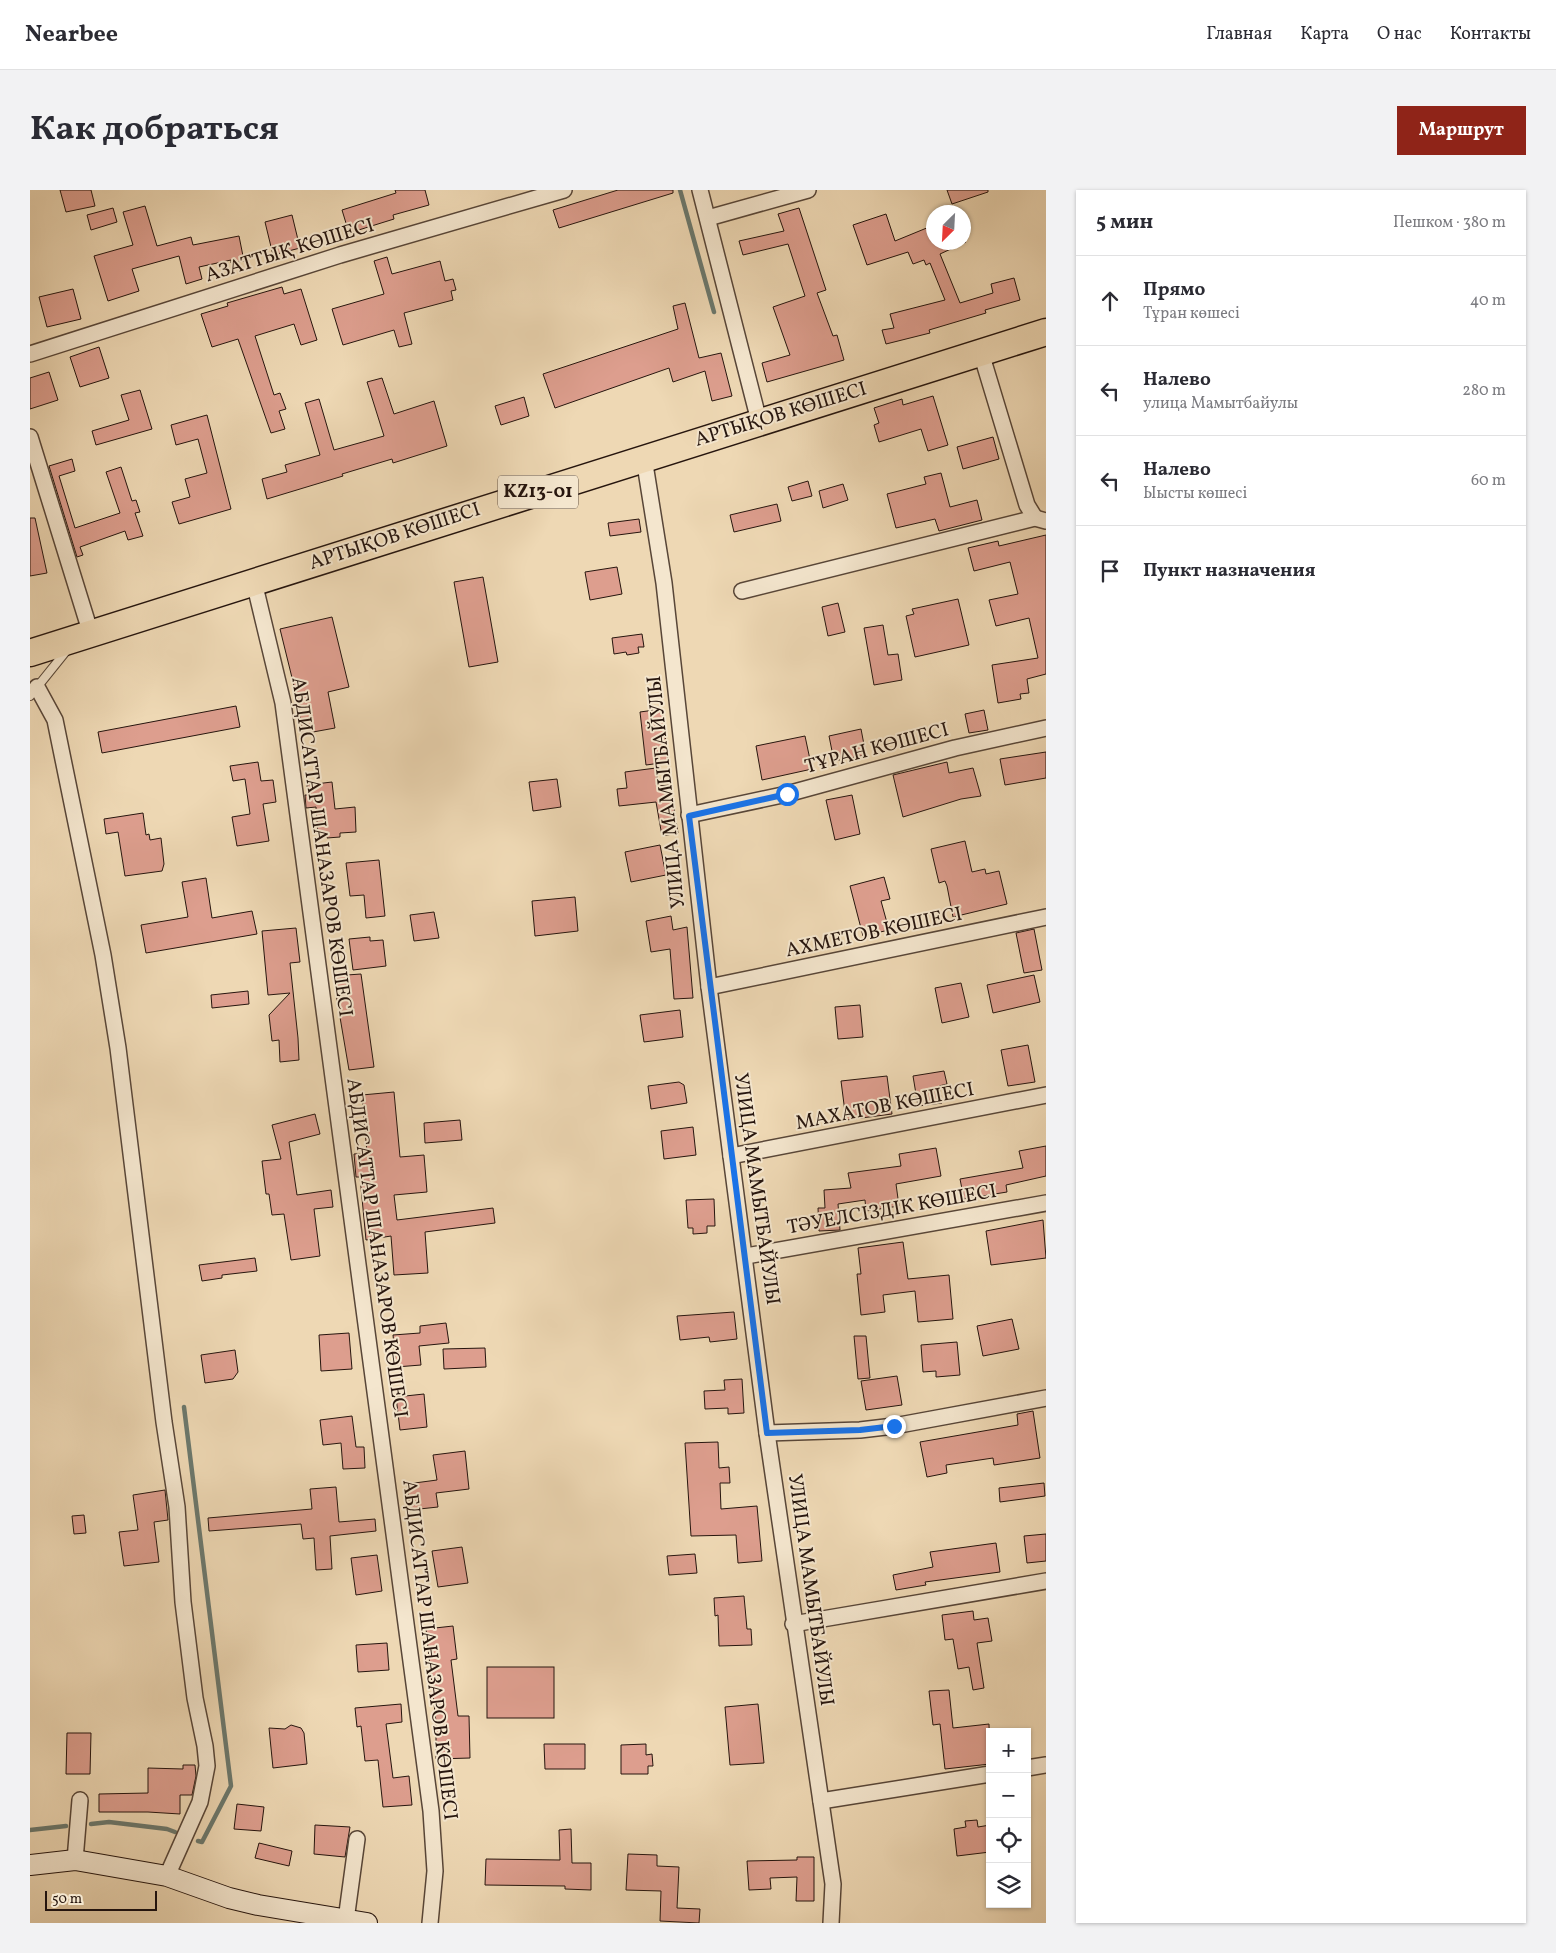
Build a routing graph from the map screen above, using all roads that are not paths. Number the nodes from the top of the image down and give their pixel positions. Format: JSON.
{"nodes":[{"id":1,"x":564,"y":190,"type":"edge"},
{"id":2,"x":700,"y":190,"type":"edge"},
{"id":3,"x":808,"y":190,"type":"edge"},
{"id":4,"x":708,"y":218,"type":"junction"},
{"id":5,"x":1046,"y":332,"type":"edge"},
{"id":6,"x":982,"y":353,"type":"junction"},
{"id":7,"x":30,"y":354,"type":"edge"},
{"id":8,"x":759,"y":421,"type":"junction"},
{"id":9,"x":30,"y":437,"type":"edge"},
{"id":10,"x":644,"y":458,"type":"junction"},
{"id":11,"x":1041,"y":519,"type":"edge"},
{"id":12,"x":254,"y":582,"type":"junction"},
{"id":13,"x":742,"y":591,"type":"dead end"},
{"id":14,"x":84,"y":636,"type":"junction"},
{"id":15,"x":30,"y":653,"type":"edge"},
{"id":16,"x":34,"y":692,"type":"edge"},
{"id":17,"x":1046,"y":728,"type":"edge"},
{"id":18,"x":689,"y":816,"type":"junction"},
{"id":19,"x":1046,"y":917,"type":"edge"},
{"id":20,"x":709,"y":988,"type":"junction"},
{"id":21,"x":1046,"y":1095,"type":"edge"},
{"id":22,"x":731,"y":1156,"type":"junction"},
{"id":23,"x":1046,"y":1203,"type":"edge"},
{"id":24,"x":746,"y":1256,"type":"junction"},
{"id":25,"x":1046,"y":1398,"type":"edge"},
{"id":26,"x":767,"y":1433,"type":"junction"},
{"id":27,"x":1046,"y":1580,"type":"edge"},
{"id":28,"x":793,"y":1624,"type":"junction"},
{"id":29,"x":1046,"y":1765,"type":"edge"},
{"id":30,"x":1031,"y":1767,"type":"edge"},
{"id":31,"x":986,"y":1775,"type":"edge"},
{"id":32,"x":80,"y":1800,"type":"dead end"},
{"id":33,"x":821,"y":1802,"type":"junction"},
{"id":34,"x":357,"y":1839,"type":"dead end"},
{"id":35,"x":75,"y":1860,"type":"junction"},
{"id":36,"x":30,"y":1866,"type":"edge"},
{"id":37,"x":167,"y":1876,"type":"junction"},
{"id":38,"x":346,"y":1920,"type":"junction"},
{"id":39,"x":367,"y":1923,"type":"edge"},
{"id":40,"x":430,"y":1923,"type":"edge"},
{"id":41,"x":832,"y":1923,"type":"edge"}],
"edges":[{"from":1,"to":7,"type":"street","name":"АЗАТТЫҚ КӨШЕСІ"},
{"from":2,"to":4,"type":"street"},
{"from":3,"to":4,"type":"street"},
{"from":4,"to":8,"type":"street"},
{"from":5,"to":6,"type":"highway","name":"АРТЫҚОВ КӨШЕСІ","number":"KZ13-01"},
{"from":6,"to":8,"type":"highway","name":"АРТЫҚОВ КӨШЕСІ","number":"KZ13-01"},
{"from":6,"to":11,"type":"street"},
{"from":8,"to":10,"type":"highway","name":"АРТЫҚОВ КӨШЕСІ","number":"KZ13-01"},
{"from":9,"to":14,"type":"street"},
{"from":10,"to":12,"type":"highway","name":"АРТЫҚОВ КӨШЕСІ","number":"KZ13-01"},
{"from":10,"to":18,"type":"street","name":"УЛИЦА МАМЫТБАЙУЛЫ"},
{"from":11,"to":13,"type":"street"},
{"from":12,"to":14,"type":"highway","name":"АРТЫҚОВ КӨШЕСІ","number":"KZ13-01"},
{"from":12,"to":40,"type":"street","name":"АБДИСАТТАР ШАНАЗАРОВ КӨШЕСІ"},
{"from":14,"to":15,"type":"highway","name":"АРТЫҚОВ КӨШЕСІ","number":"KZ13-01"},
{"from":14,"to":16,"type":"lane"},
{"from":16,"to":37,"type":"street"},
{"from":17,"to":18,"type":"street","name":"ТҰРАН КӨШЕСІ"},
{"from":18,"to":20,"type":"street","name":"УЛИЦА МАМЫТБАЙУЛЫ"},
{"from":19,"to":20,"type":"street","name":"АХМЕТОВ КӨШЕСІ"},
{"from":20,"to":22,"type":"street","name":"УЛИЦА МАМЫТБАЙУЛЫ"},
{"from":21,"to":22,"type":"street","name":"МАХАТОВ КӨШЕСІ"},
{"from":22,"to":24,"type":"street","name":"УЛИЦА МАМЫТБАЙУЛЫ"},
{"from":23,"to":24,"type":"street","name":"ТӘУЕЛСІЗДІК КӨШЕСІ"},
{"from":24,"to":26,"type":"street","name":"УЛИЦА МАМЫТБАЙУЛЫ"},
{"from":25,"to":26,"type":"street"},
{"from":26,"to":28,"type":"street","name":"УЛИЦА МАМЫТБАЙУЛЫ"},
{"from":27,"to":28,"type":"street"},
{"from":28,"to":33,"type":"street","name":"УЛИЦА МАМЫТБАЙУЛЫ"},
{"from":29,"to":30,"type":"street"},
{"from":31,"to":33,"type":"street"},
{"from":32,"to":35,"type":"street"},
{"from":33,"to":41,"type":"street","name":"УЛИЦА МАМЫТБАЙУЛЫ"},
{"from":34,"to":38,"type":"street"},
{"from":35,"to":36,"type":"street"},
{"from":35,"to":37,"type":"street"},
{"from":37,"to":38,"type":"street"},
{"from":38,"to":39,"type":"street"}]}
